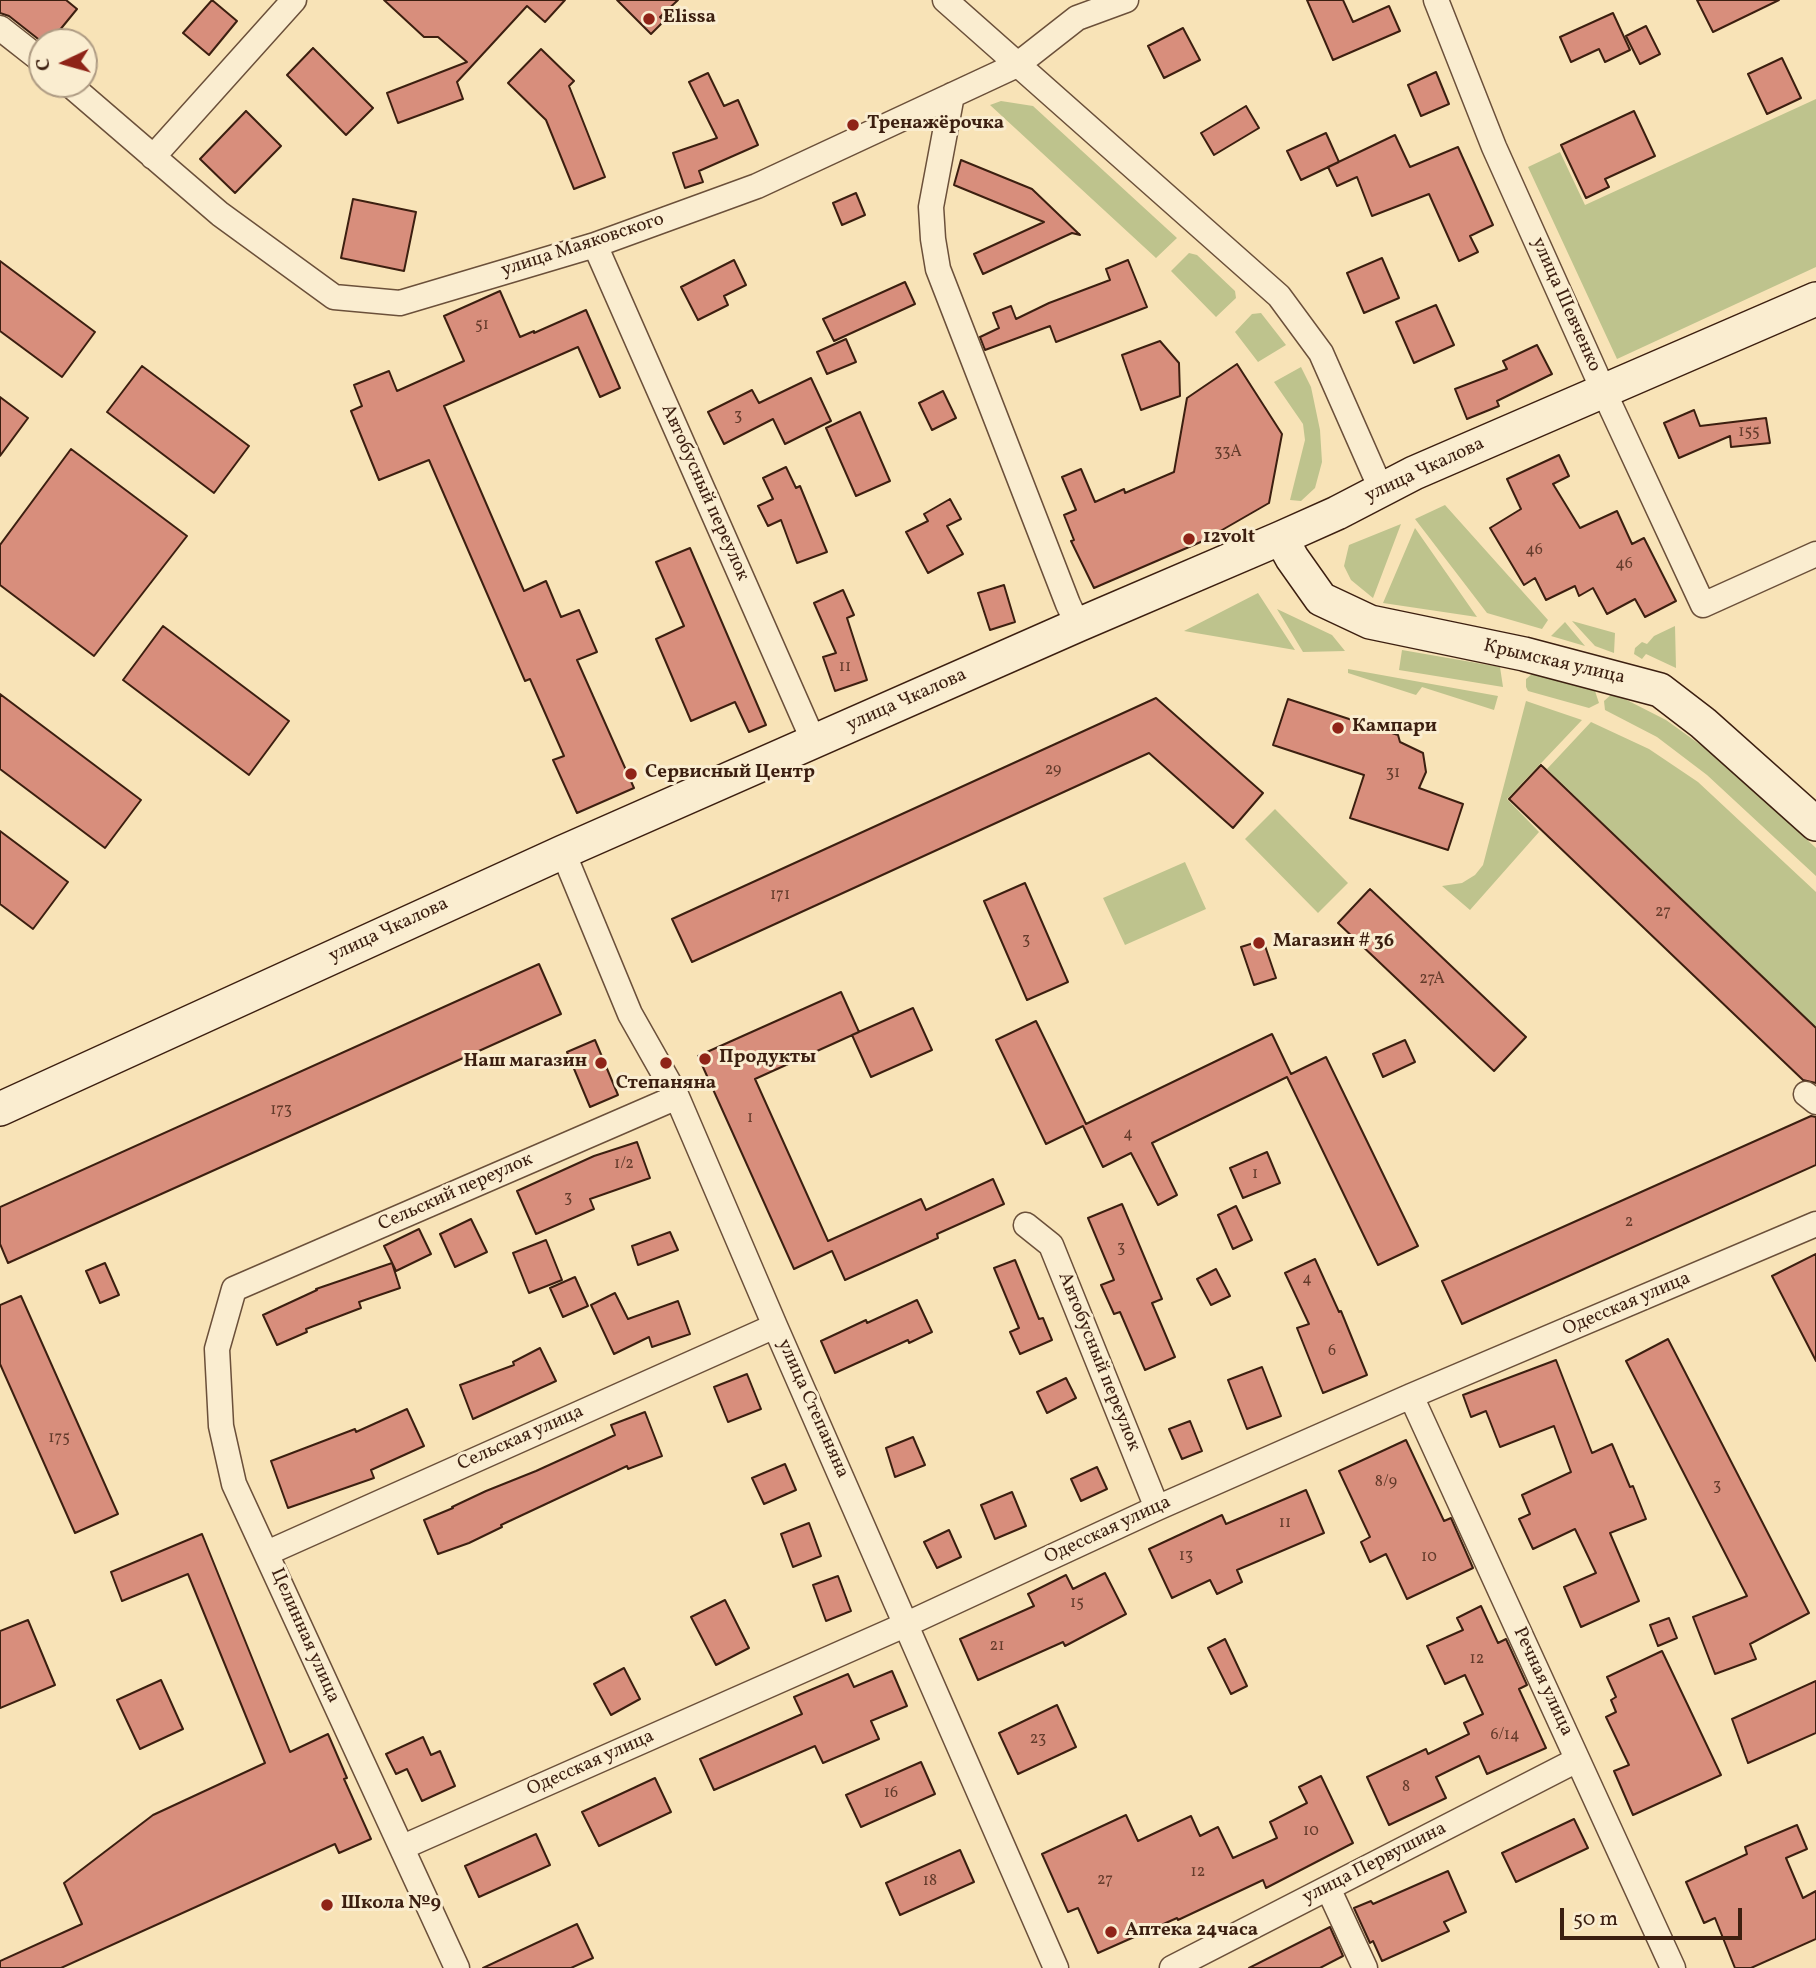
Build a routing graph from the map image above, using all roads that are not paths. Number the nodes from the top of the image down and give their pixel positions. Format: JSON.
{"nodes":[{"id":1,"x":294,"y":0,"type":"edge"},
{"id":2,"x":945,"y":0,"type":"edge"},
{"id":3,"x":1126,"y":0,"type":"edge"},
{"id":4,"x":1436,"y":0,"type":"edge"},
{"id":5,"x":1072,"y":9,"type":"edge"},
{"id":6,"x":0,"y":28,"type":"edge"},
{"id":7,"x":28,"y":50,"type":"edge"},
{"id":8,"x":1017,"y":65,"type":"junction"},
{"id":9,"x":952,"y":95,"type":"junction"},
{"id":10,"x":85,"y":98,"type":"edge"},
{"id":11,"x":153,"y":158,"type":"junction"},
{"id":12,"x":595,"y":244,"type":"junction"},
{"id":13,"x":1816,"y":299,"type":"edge"},
{"id":14,"x":1604,"y":392,"type":"junction"},
{"id":15,"x":1381,"y":489,"type":"junction"},
{"id":16,"x":1281,"y":538,"type":"junction"},
{"id":17,"x":1816,"y":554,"type":"edge"},
{"id":18,"x":1078,"y":625,"type":"junction"},
{"id":19,"x":814,"y":742,"type":"junction"},
{"id":20,"x":1816,"y":824,"type":"edge"},
{"id":21,"x":563,"y":852,"type":"junction"},
{"id":22,"x":677,"y":1097,"type":"junction"},
{"id":23,"x":0,"y":1109,"type":"edge"},
{"id":24,"x":1816,"y":1224,"type":"edge"},
{"id":25,"x":1026,"y":1225,"type":"dead end"},
{"id":26,"x":234,"y":1289,"type":"joint"},
{"id":27,"x":775,"y":1326,"type":"junction"},
{"id":28,"x":1411,"y":1396,"type":"junction"},
{"id":29,"x":1157,"y":1508,"type":"junction"},
{"id":30,"x":267,"y":1553,"type":"junction"},
{"id":31,"x":907,"y":1624,"type":"junction"},
{"id":32,"x":1577,"y":1760,"type":"junction"},
{"id":33,"x":403,"y":1847,"type":"junction"},
{"id":34,"x":1328,"y":1888,"type":"junction"},
{"id":35,"x":457,"y":1968,"type":"edge"},
{"id":36,"x":1056,"y":1968,"type":"edge"},
{"id":37,"x":1172,"y":1968,"type":"edge"},
{"id":38,"x":1365,"y":1968,"type":"edge"},
{"id":39,"x":1673,"y":1968,"type":"edge"}],
"edges":[{"from":1,"to":11,"type":"street"},
{"from":2,"to":8,"type":"street"},
{"from":3,"to":5,"type":"street","name":"улица Маяковского"},
{"from":4,"to":14,"type":"street","name":"улица Шевченко"},
{"from":5,"to":8,"type":"street","name":"улица Маяковского"},
{"from":6,"to":7,"type":"street"},
{"from":8,"to":9,"type":"street","name":"улица Маяковского"},
{"from":8,"to":15,"type":"street"},
{"from":9,"to":12,"type":"street","name":"улица Маяковского"},
{"from":9,"to":18,"type":"street"},
{"from":10,"to":11,"type":"street","name":"улица Маяковского"},
{"from":11,"to":12,"type":"street","name":"улица Маяковского"},
{"from":12,"to":19,"type":"street","name":"Автобусный переулок"},
{"from":13,"to":14,"type":"main road","name":"улица Чкалова"},
{"from":14,"to":15,"type":"main road","name":"улица Чкалова"},
{"from":14,"to":17,"type":"street","name":"улица Шевченко"},
{"from":15,"to":16,"type":"main road","name":"улица Чкалова"},
{"from":16,"to":18,"type":"main road","name":"улица Чкалова"},
{"from":16,"to":20,"type":"main road","name":"Крымская улица"},
{"from":18,"to":19,"type":"main road","name":"улица Чкалова"},
{"from":19,"to":21,"type":"main road","name":"улица Чкалова"},
{"from":21,"to":22,"type":"street","name":"улица Степаняна"},
{"from":21,"to":23,"type":"main road","name":"улица Чкалова"},
{"from":22,"to":26,"type":"street","name":"Сельский переулок"},
{"from":22,"to":27,"type":"street","name":"улица Степаняна"},
{"from":24,"to":28,"type":"street","name":"Одесская улица"},
{"from":25,"to":29,"type":"street","name":"Автобусный переулок"},
{"from":26,"to":30,"type":"street","name":"Целинная улица"},
{"from":27,"to":30,"type":"street","name":"Сельская улица"},
{"from":27,"to":31,"type":"street","name":"улица Степаняна"},
{"from":28,"to":29,"type":"street","name":"Одесская улица"},
{"from":28,"to":32,"type":"street","name":"Речная улица"},
{"from":29,"to":31,"type":"street","name":"Одесская улица"},
{"from":30,"to":33,"type":"street","name":"Целинная улица"},
{"from":31,"to":33,"type":"street","name":"Одесская улица"},
{"from":31,"to":36,"type":"street","name":"улица Степаняна"},
{"from":32,"to":34,"type":"street","name":"улица Первушина"},
{"from":32,"to":39,"type":"street","name":"Речная улица"},
{"from":33,"to":35,"type":"street","name":"Целинная улица"},
{"from":34,"to":37,"type":"street","name":"улица Первушина"},
{"from":34,"to":38,"type":"street"}]}
